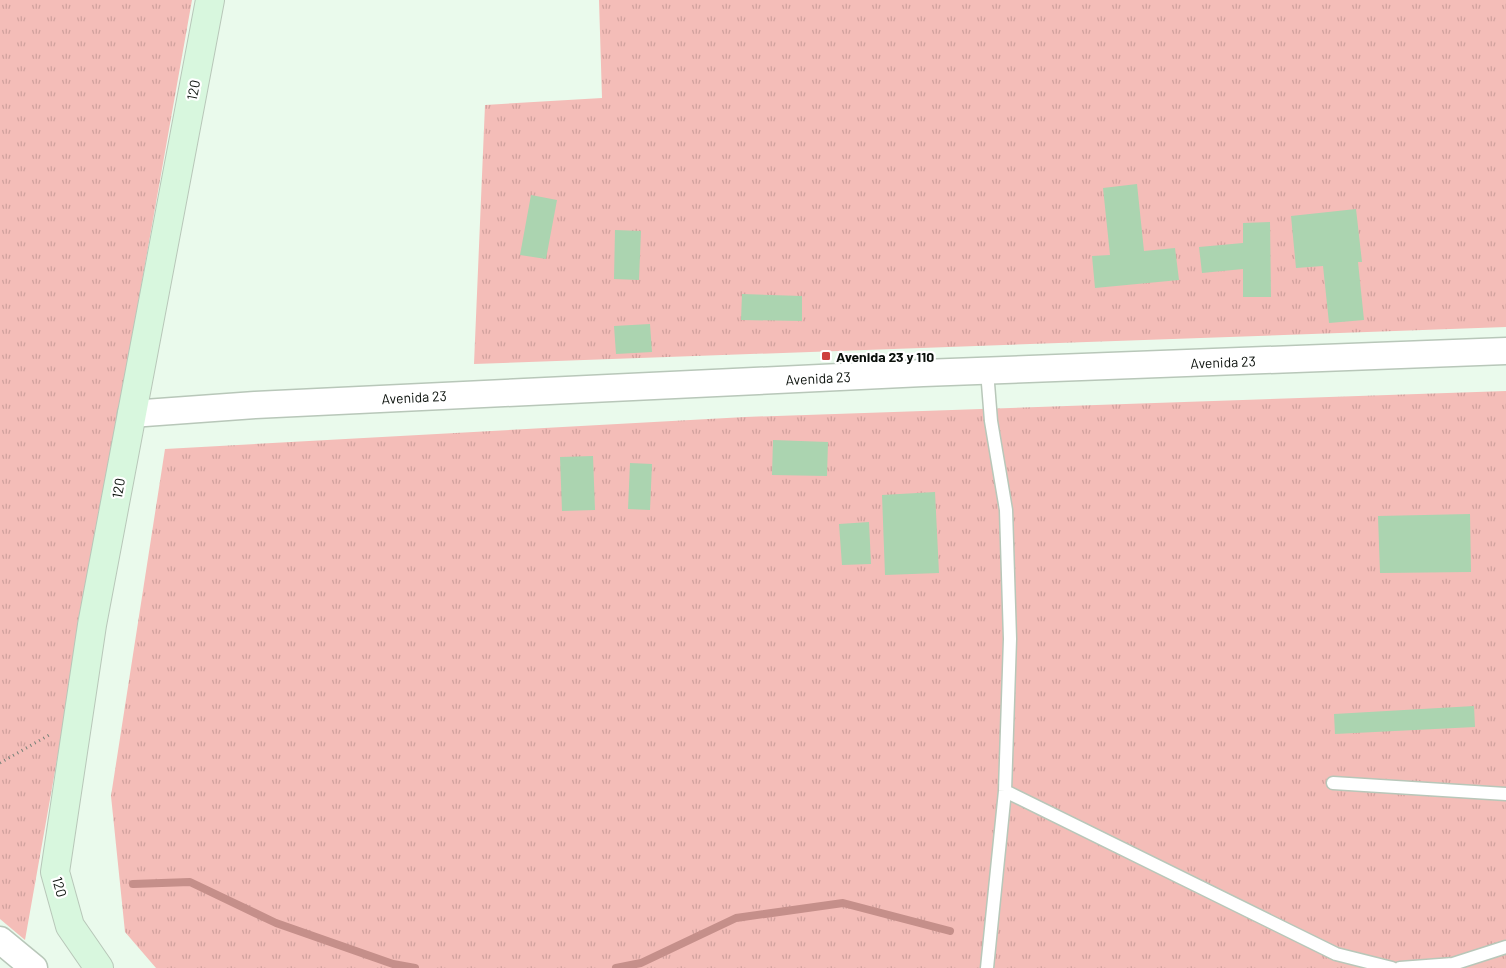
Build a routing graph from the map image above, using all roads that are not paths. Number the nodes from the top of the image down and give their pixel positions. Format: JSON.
{"nodes":[{"id":1,"x":210,"y":0,"type":"edge"},
{"id":2,"x":1506,"y":351,"type":"edge"},
{"id":3,"x":987,"y":371,"type":"junction"},
{"id":4,"x":131,"y":414,"type":"junction"},
{"id":5,"x":1333,"y":783,"type":"dead end"},
{"id":6,"x":1005,"y":791,"type":"junction"},
{"id":7,"x":1506,"y":794,"type":"edge"},
{"id":8,"x":0,"y":940,"type":"edge"},
{"id":9,"x":1506,"y":947,"type":"edge"},
{"id":10,"x":34,"y":968,"type":"edge"},
{"id":11,"x":99,"y":968,"type":"edge"},
{"id":12,"x":987,"y":968,"type":"edge"},
{"id":13,"x":1392,"y":968,"type":"edge"},
{"id":14,"x":1400,"y":968,"type":"edge"}],
"edges":[{"from":1,"to":4,"type":"main road","name":"120"},
{"from":2,"to":3,"type":"street","name":"Avenida 23"},
{"from":3,"to":4,"type":"street","name":"Avenida 23"},
{"from":3,"to":6,"type":"lane"},
{"from":4,"to":11,"type":"main road","name":"120"},
{"from":5,"to":7,"type":"lane"},
{"from":6,"to":12,"type":"lane"},
{"from":6,"to":13,"type":"lane"},
{"from":8,"to":10,"type":"street"},
{"from":9,"to":14,"type":"lane"}]}
